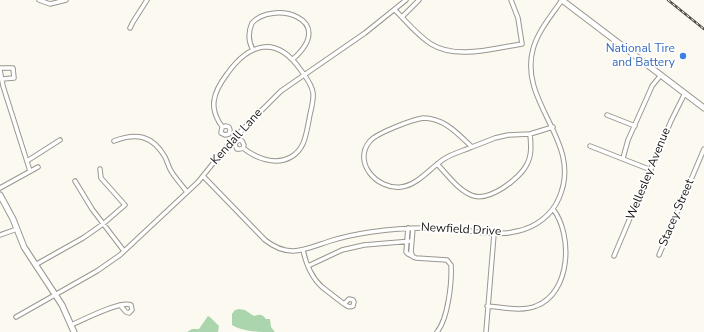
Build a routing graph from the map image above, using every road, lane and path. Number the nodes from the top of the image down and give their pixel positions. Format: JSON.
{"nodes":[{"id":1,"x":39,"y":0,"type":"edge"},
{"id":2,"x":66,"y":0,"type":"edge"},
{"id":3,"x":147,"y":0,"type":"edge"},
{"id":4,"x":406,"y":0,"type":"edge"},
{"id":5,"x":419,"y":0,"type":"edge"},
{"id":6,"x":511,"y":0,"type":"edge"},
{"id":7,"x":562,"y":0,"type":"edge"},
{"id":8,"x":395,"y":10,"type":"junction"},
{"id":9,"x":261,"y":12,"type":"dead end"},
{"id":10,"x":303,"y":16,"type":"dead end"},
{"id":11,"x":402,"y":17,"type":"junction"},
{"id":12,"x":130,"y":28,"type":"dead end"},
{"id":13,"x":253,"y":50,"type":"junction"},
{"id":14,"x":293,"y":59,"type":"junction"},
{"id":15,"x":0,"y":69,"type":"edge"},
{"id":16,"x":304,"y":74,"type":"junction"},
{"id":17,"x":662,"y":75,"type":"junction"},
{"id":18,"x":2,"y":79,"type":"junction"},
{"id":19,"x":685,"y":93,"type":"junction"},
{"id":20,"x":704,"y":108,"type":"edge"},
{"id":21,"x":607,"y":115,"type":"dead end"},
{"id":22,"x":635,"y":126,"type":"junction"},
{"id":23,"x":222,"y":127,"type":"dead end"},
{"id":24,"x":552,"y":127,"type":"junction"},
{"id":25,"x":530,"y":134,"type":"junction"},
{"id":26,"x":60,"y":140,"type":"dead end"},
{"id":27,"x":114,"y":141,"type":"dead end"},
{"id":28,"x":590,"y":146,"type":"dead end"},
{"id":29,"x":472,"y":147,"type":"junction"},
{"id":30,"x":243,"y":148,"type":"dead end"},
{"id":31,"x":704,"y":149,"type":"edge"},
{"id":32,"x":623,"y":158,"type":"junction"},
{"id":33,"x":27,"y":161,"type":"junction"},
{"id":34,"x":437,"y":164,"type":"junction"},
{"id":35,"x":38,"y":166,"type":"dead end"},
{"id":36,"x":100,"y":169,"type":"dead end"},
{"id":37,"x":651,"y":170,"type":"junction"},
{"id":38,"x":30,"y":171,"type":"junction"},
{"id":39,"x":203,"y":176,"type":"junction"},
{"id":40,"x":75,"y":181,"type":"dead end"},
{"id":41,"x":0,"y":188,"type":"edge"},
{"id":42,"x":187,"y":192,"type":"junction"},
{"id":43,"x":1,"y":199,"type":"edge"},
{"id":44,"x":553,"y":210,"type":"junction"},
{"id":45,"x":102,"y":224,"type":"junction"},
{"id":46,"x":408,"y":228,"type":"junction"},
{"id":47,"x":413,"y":228,"type":"junction"},
{"id":48,"x":17,"y":229,"type":"junction"},
{"id":49,"x":494,"y":234,"type":"junction"},
{"id":50,"x":0,"y":235,"type":"edge"},
{"id":51,"x":407,"y":241,"type":"junction"},
{"id":52,"x":412,"y":241,"type":"junction"},
{"id":53,"x":303,"y":250,"type":"junction"},
{"id":54,"x":124,"y":251,"type":"junction"},
{"id":55,"x":659,"y":255,"type":"dead end"},
{"id":56,"x":614,"y":256,"type":"dead end"},
{"id":57,"x":413,"y":257,"type":"junction"},
{"id":58,"x":35,"y":265,"type":"junction"},
{"id":59,"x":308,"y":266,"type":"junction"},
{"id":60,"x":56,"y":294,"type":"junction"},
{"id":61,"x":344,"y":304,"type":"dead end"},
{"id":62,"x":120,"y":305,"type":"dead end"},
{"id":63,"x":487,"y":306,"type":"junction"},
{"id":64,"x":16,"y":317,"type":"dead end"},
{"id":65,"x":71,"y":325,"type":"junction"},
{"id":66,"x":74,"y":332,"type":"edge"},
{"id":67,"x":437,"y":332,"type":"edge"},
{"id":68,"x":486,"y":332,"type":"edge"}],
"edges":[{"from":1,"to":2,"type":"street"},
{"from":3,"to":12,"type":"street"},
{"from":4,"to":8,"type":"street","name":"Kendall Lane"},
{"from":5,"to":11,"type":"street"},
{"from":6,"to":11,"type":"street"},
{"from":7,"to":17,"type":"main road"},
{"from":7,"to":24,"type":"street","name":"Newfield Drive"},
{"from":8,"to":11,"type":"street"},
{"from":8,"to":16,"type":"street","name":"Kendall Lane"},
{"from":9,"to":13,"type":"street"},
{"from":10,"to":14,"type":"street"},
{"from":13,"to":14,"type":"street"},
{"from":13,"to":23,"type":"street"},
{"from":14,"to":16,"type":"street"},
{"from":15,"to":18,"type":"street"},
{"from":15,"to":18,"type":"street"},
{"from":16,"to":30,"type":"street"},
{"from":16,"to":39,"type":"street","name":"Kendall Lane"},
{"from":17,"to":19,"type":"main road"},
{"from":17,"to":22,"type":"street"},
{"from":18,"to":33,"type":"street"},
{"from":19,"to":20,"type":"main road"},
{"from":19,"to":37,"type":"street","name":"Wellesley Avenue"},
{"from":21,"to":22,"type":"street"},
{"from":22,"to":32,"type":"street"},
{"from":24,"to":25,"type":"street"},
{"from":24,"to":44,"type":"street","name":"Newfield Drive"},
{"from":25,"to":29,"type":"street"},
{"from":25,"to":34,"type":"street"},
{"from":26,"to":33,"type":"street"},
{"from":27,"to":42,"type":"street"},
{"from":28,"to":32,"type":"street"},
{"from":29,"to":34,"type":"street"},
{"from":29,"to":34,"type":"street"},
{"from":31,"to":55,"type":"street","name":"Stacey Street"},
{"from":32,"to":37,"type":"street"},
{"from":33,"to":38,"type":"street"},
{"from":35,"to":38,"type":"street"},
{"from":36,"to":45,"type":"street"},
{"from":37,"to":56,"type":"street","name":"Wellesley Avenue"},
{"from":38,"to":41,"type":"street"},
{"from":39,"to":42,"type":"street","name":"Kendall Lane"},
{"from":39,"to":53,"type":"street","name":"Newfield Drive"},
{"from":40,"to":45,"type":"street"},
{"from":42,"to":54,"type":"street","name":"Kendall Lane"},
{"from":43,"to":48,"type":"main road"},
{"from":44,"to":49,"type":"street","name":"Newfield Drive"},
{"from":44,"to":63,"type":"street"},
{"from":45,"to":54,"type":"street"},
{"from":45,"to":58,"type":"street"},
{"from":46,"to":47,"type":"street","name":"Newfield Drive"},
{"from":46,"to":51,"type":"street"},
{"from":46,"to":53,"type":"street","name":"Newfield Drive"},
{"from":47,"to":49,"type":"street","name":"Newfield Drive"},
{"from":47,"to":52,"type":"street"},
{"from":48,"to":50,"type":"street"},
{"from":48,"to":58,"type":"main road"},
{"from":49,"to":63,"type":"street"},
{"from":51,"to":52,"type":"street"},
{"from":51,"to":57,"type":"street"},
{"from":51,"to":59,"type":"street"},
{"from":52,"to":57,"type":"street"},
{"from":53,"to":59,"type":"street"},
{"from":54,"to":60,"type":"street","name":"Kendall Lane"},
{"from":57,"to":67,"type":"street"},
{"from":58,"to":60,"type":"main road"},
{"from":59,"to":61,"type":"street"},
{"from":60,"to":64,"type":"street","name":"Kendall Lane"},
{"from":60,"to":65,"type":"main road"},
{"from":62,"to":65,"type":"street"},
{"from":63,"to":68,"type":"street"},
{"from":65,"to":66,"type":"main road"}]}
